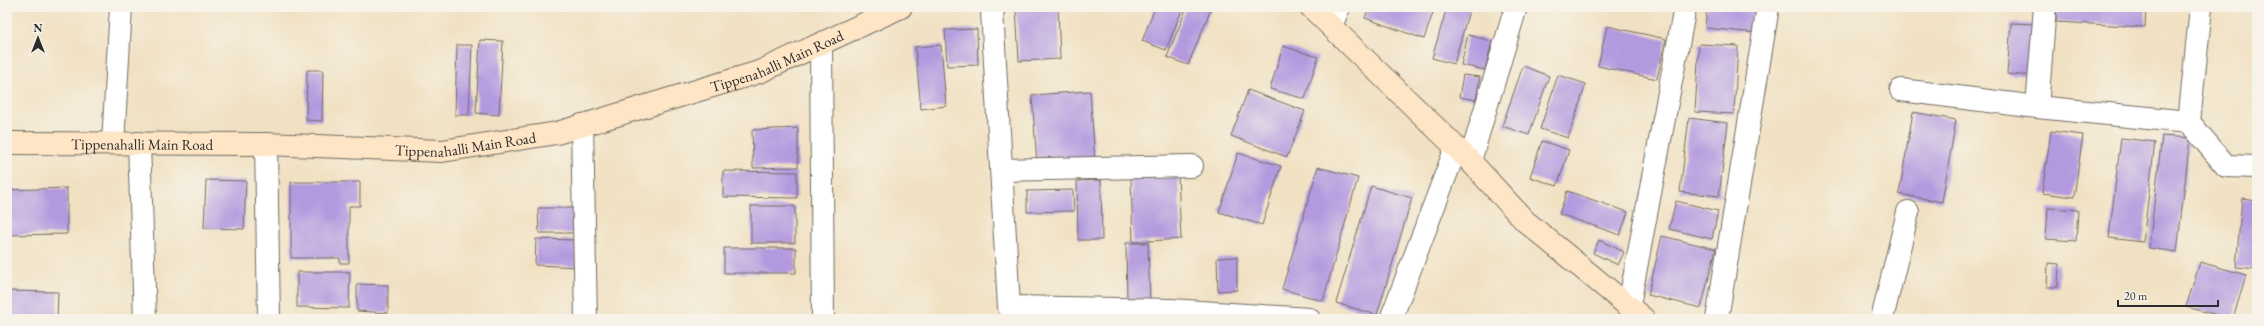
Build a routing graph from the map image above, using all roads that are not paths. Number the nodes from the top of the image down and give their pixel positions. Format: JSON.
{"nodes":[{"id":1,"x":121,"y":7,"type":"edge"},
{"id":2,"x":901,"y":7,"type":"edge"},
{"id":3,"x":995,"y":7,"type":"edge"},
{"id":4,"x":1311,"y":7,"type":"edge"},
{"id":5,"x":1516,"y":7,"type":"edge"},
{"id":6,"x":1685,"y":7,"type":"edge"},
{"id":7,"x":1768,"y":7,"type":"edge"},
{"id":8,"x":2045,"y":7,"type":"edge"},
{"id":9,"x":2201,"y":7,"type":"edge"},
{"id":10,"x":1335,"y":17,"type":"edge"},
{"id":11,"x":821,"y":44,"type":"junction"},
{"id":12,"x":1901,"y":90,"type":"dead end"},
{"id":13,"x":2037,"y":107,"type":"junction"},
{"id":14,"x":2189,"y":122,"type":"junction"},
{"id":15,"x":582,"y":125,"type":"junction"},
{"id":16,"x":7,"y":143,"type":"edge"},
{"id":17,"x":113,"y":144,"type":"junction"},
{"id":18,"x":139,"y":144,"type":"junction"},
{"id":19,"x":266,"y":144,"type":"junction"},
{"id":20,"x":1463,"y":155,"type":"junction"},
{"id":21,"x":1192,"y":166,"type":"dead end"},
{"id":22,"x":2257,"y":167,"type":"edge"},
{"id":23,"x":1001,"y":170,"type":"junction"},
{"id":24,"x":1908,"y":212,"type":"dead end"},
{"id":25,"x":1636,"y":312,"type":"edge"},
{"id":26,"x":1170,"y":315,"type":"edge"},
{"id":27,"x":145,"y":319,"type":"edge"},
{"id":28,"x":269,"y":319,"type":"edge"},
{"id":29,"x":586,"y":319,"type":"edge"},
{"id":30,"x":823,"y":319,"type":"edge"},
{"id":31,"x":1309,"y":319,"type":"edge"},
{"id":32,"x":1391,"y":319,"type":"edge"},
{"id":33,"x":1717,"y":319,"type":"edge"},
{"id":34,"x":1882,"y":319,"type":"edge"}],
"edges":[{"from":1,"to":17,"type":"street"},
{"from":2,"to":11,"type":"street","name":"Tippenahalli Main Road"},
{"from":3,"to":23,"type":"street"},
{"from":4,"to":10,"type":"street"},
{"from":5,"to":20,"type":"street"},
{"from":6,"to":25,"type":"street"},
{"from":7,"to":33,"type":"street"},
{"from":8,"to":13,"type":"street"},
{"from":9,"to":14,"type":"street"},
{"from":10,"to":20,"type":"street"},
{"from":11,"to":15,"type":"street","name":"Tippenahalli Main Road"},
{"from":11,"to":30,"type":"street"},
{"from":12,"to":13,"type":"street"},
{"from":13,"to":14,"type":"street"},
{"from":14,"to":22,"type":"street"},
{"from":15,"to":19,"type":"street","name":"Tippenahalli Main Road"},
{"from":15,"to":29,"type":"street"},
{"from":16,"to":17,"type":"street","name":"Tippenahalli Main Road"},
{"from":17,"to":18,"type":"street","name":"Tippenahalli Main Road"},
{"from":18,"to":19,"type":"street","name":"Tippenahalli Main Road"},
{"from":18,"to":27,"type":"street"},
{"from":19,"to":28,"type":"street"},
{"from":20,"to":25,"type":"street"},
{"from":20,"to":32,"type":"street"},
{"from":21,"to":23,"type":"street"},
{"from":23,"to":26,"type":"street"},
{"from":24,"to":34,"type":"street"},
{"from":26,"to":31,"type":"street"}]}
